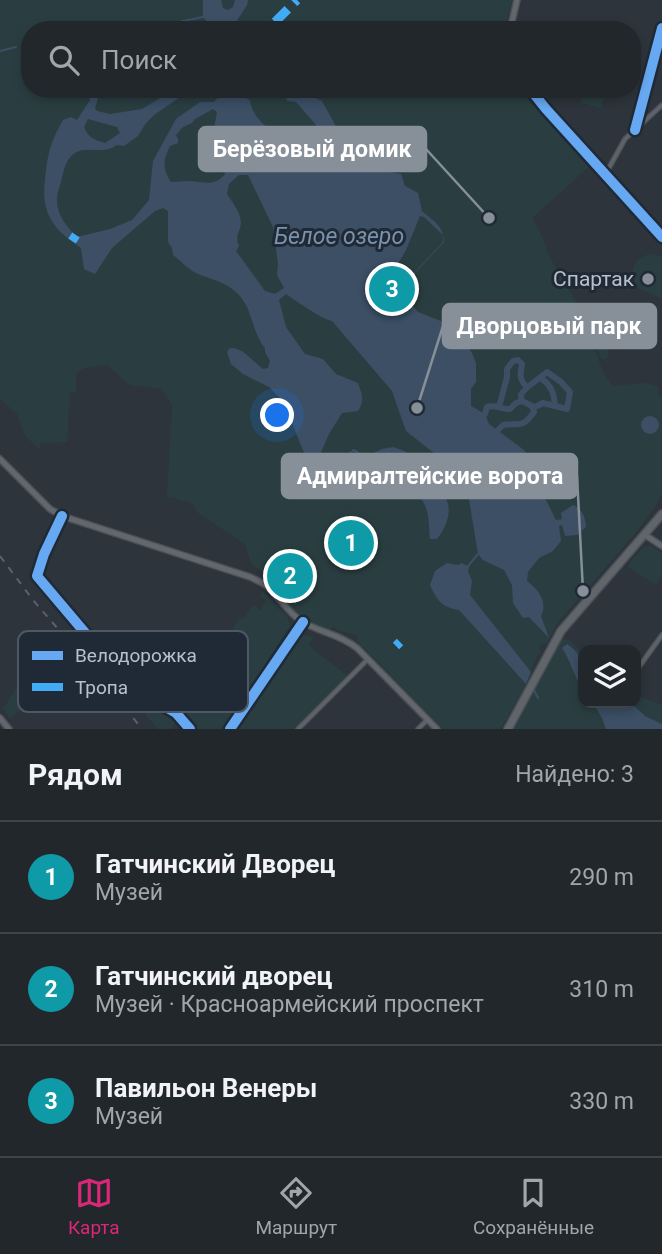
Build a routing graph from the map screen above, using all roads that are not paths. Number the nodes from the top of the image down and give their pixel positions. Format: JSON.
{"nodes":[{"id":1,"x":517,"y":0,"type":"edge"},
{"id":2,"x":512,"y":21,"type":"edge"},
{"id":3,"x":662,"y":28,"type":"edge"},
{"id":4,"x":537,"y":98,"type":"edge"},
{"id":5,"x":662,"y":105,"type":"edge"},
{"id":6,"x":639,"y":117,"type":"junction"},
{"id":7,"x":645,"y":121,"type":"junction"},
{"id":8,"x":635,"y":130,"type":"junction"},
{"id":9,"x":605,"y":175,"type":"junction"},
{"id":10,"x":662,"y":237,"type":"edge"},
{"id":11,"x":0,"y":459,"type":"edge"},
{"id":12,"x":662,"y":514,"type":"edge"},
{"id":13,"x":62,"y":516,"type":"junction"},
{"id":14,"x":645,"y":535,"type":"junction"},
{"id":15,"x":662,"y":546,"type":"edge"},
{"id":16,"x":303,"y":622,"type":"junction"},
{"id":17,"x":84,"y":631,"type":"edge"},
{"id":18,"x":662,"y":635,"type":"edge"},
{"id":19,"x":368,"y":659,"type":"junction"},
{"id":20,"x":641,"y":664,"type":"edge"},
{"id":21,"x":248,"y":703,"type":"edge"},
{"id":22,"x":174,"y":712,"type":"edge"},
{"id":23,"x":242,"y":712,"type":"edge"},
{"id":24,"x":0,"y":718,"type":"edge"},
{"id":25,"x":427,"y":720,"type":"junction"},
{"id":26,"x":9,"y":729,"type":"edge"},
{"id":27,"x":190,"y":729,"type":"edge"},
{"id":28,"x":230,"y":729,"type":"edge"},
{"id":29,"x":298,"y":729,"type":"edge"},
{"id":30,"x":418,"y":729,"type":"edge"},
{"id":31,"x":437,"y":729,"type":"edge"},
{"id":32,"x":508,"y":729,"type":"edge"}],
"edges":[{"from":1,"to":2,"type":"main road"},
{"from":3,"to":6,"type":"street"},
{"from":4,"to":9,"type":"main road"},
{"from":5,"to":7,"type":"street"},
{"from":6,"to":7,"type":"street"},
{"from":6,"to":8,"type":"street"},
{"from":7,"to":8,"type":"street"},
{"from":8,"to":9,"type":"street"},
{"from":9,"to":10,"type":"main road"},
{"from":11,"to":13,"type":"main road"},
{"from":12,"to":14,"type":"main road"},
{"from":13,"to":16,"type":"main road"},
{"from":13,"to":17,"type":"street"},
{"from":14,"to":15,"type":"main road"},
{"from":14,"to":32,"type":"main road"},
{"from":16,"to":19,"type":"main road"},
{"from":16,"to":21,"type":"street"},
{"from":18,"to":20,"type":"street"},
{"from":19,"to":25,"type":"main road"},
{"from":19,"to":29,"type":"street"},
{"from":22,"to":27,"type":"street"},
{"from":23,"to":28,"type":"street"},
{"from":24,"to":26,"type":"main road"},
{"from":25,"to":30,"type":"street"},
{"from":25,"to":31,"type":"main road"}]}
